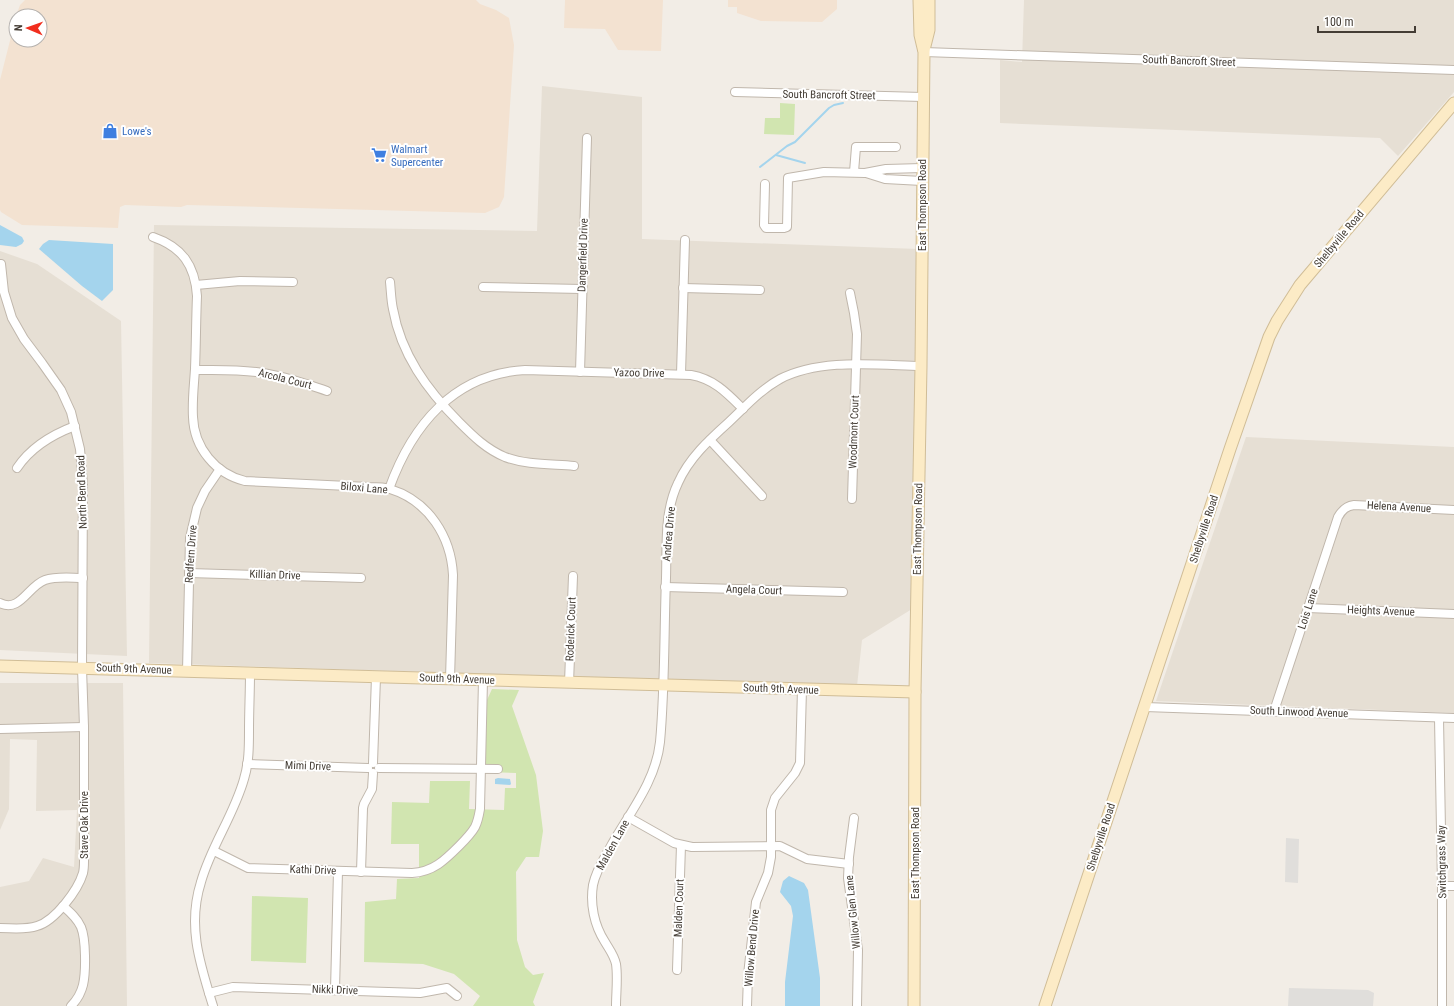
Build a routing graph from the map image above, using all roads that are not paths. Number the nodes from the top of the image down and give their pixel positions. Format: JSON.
{"nodes":[{"id":1,"x":919,"y":0,"type":"edge"},
{"id":2,"x":929,"y":0,"type":"edge"},
{"id":3,"x":924,"y":52,"type":"junction"},
{"id":4,"x":1454,"y":70,"type":"edge"},
{"id":5,"x":735,"y":92,"type":"dead end"},
{"id":6,"x":923,"y":97,"type":"junction"},
{"id":7,"x":1454,"y":103,"type":"edge"},
{"id":8,"x":587,"y":138,"type":"dead end"},
{"id":9,"x":896,"y":147,"type":"dead end"},
{"id":10,"x":922,"y":168,"type":"junction"},
{"id":11,"x":854,"y":172,"type":"junction"},
{"id":12,"x":865,"y":173,"type":"junction"},
{"id":13,"x":922,"y":181,"type":"junction"},
{"id":14,"x":765,"y":184,"type":"dead end"},
{"id":15,"x":153,"y":237,"type":"dead end"},
{"id":16,"x":685,"y":240,"type":"dead end"},
{"id":17,"x":1,"y":264,"type":"dead end"},
{"id":18,"x":293,"y":282,"type":"dead end"},
{"id":19,"x":390,"y":282,"type":"dead end"},
{"id":20,"x":196,"y":285,"type":"junction"},
{"id":21,"x":483,"y":287,"type":"dead end"},
{"id":22,"x":683,"y":288,"type":"junction"},
{"id":23,"x":582,"y":289,"type":"junction"},
{"id":24,"x":760,"y":290,"type":"dead end"},
{"id":25,"x":850,"y":293,"type":"dead end"},
{"id":26,"x":856,"y":365,"type":"junction"},
{"id":27,"x":921,"y":366,"type":"junction"},
{"id":28,"x":195,"y":370,"type":"junction"},
{"id":29,"x":580,"y":372,"type":"junction"},
{"id":30,"x":681,"y":374,"type":"junction"},
{"id":31,"x":328,"y":391,"type":"dead end"},
{"id":32,"x":442,"y":405,"type":"junction"},
{"id":33,"x":743,"y":409,"type":"junction"},
{"id":34,"x":75,"y":426,"type":"junction"},
{"id":35,"x":710,"y":440,"type":"junction"},
{"id":36,"x":574,"y":466,"type":"dead end"},
{"id":37,"x":17,"y":468,"type":"dead end"},
{"id":38,"x":220,"y":469,"type":"junction"},
{"id":39,"x":389,"y":489,"type":"junction"},
{"id":40,"x":762,"y":496,"type":"dead end"},
{"id":41,"x":852,"y":499,"type":"dead end"},
{"id":42,"x":1344,"y":509,"type":"joint"},
{"id":43,"x":1454,"y":510,"type":"edge"},
{"id":44,"x":189,"y":573,"type":"junction"},
{"id":45,"x":573,"y":576,"type":"dead end"},
{"id":46,"x":83,"y":578,"type":"junction"},
{"id":47,"x":361,"y":578,"type":"dead end"},
{"id":48,"x":665,"y":587,"type":"junction"},
{"id":49,"x":843,"y":592,"type":"dead end"},
{"id":50,"x":0,"y":603,"type":"edge"},
{"id":51,"x":1308,"y":608,"type":"junction"},
{"id":52,"x":1454,"y":614,"type":"edge"},
{"id":53,"x":0,"y":666,"type":"edge"},
{"id":54,"x":82,"y":668,"type":"junction"},
{"id":55,"x":187,"y":671,"type":"junction"},
{"id":56,"x":250,"y":673,"type":"junction"},
{"id":57,"x":376,"y":677,"type":"junction"},
{"id":58,"x":450,"y":679,"type":"junction"},
{"id":59,"x":483,"y":680,"type":"junction"},
{"id":60,"x":570,"y":683,"type":"junction"},
{"id":61,"x":663,"y":685,"type":"junction"},
{"id":62,"x":802,"y":689,"type":"junction"},
{"id":63,"x":915,"y":692,"type":"junction"},
{"id":64,"x":1145,"y":707,"type":"junction"},
{"id":65,"x":1274,"y":712,"type":"junction"},
{"id":66,"x":1439,"y":718,"type":"junction"},
{"id":67,"x":1454,"y":718,"type":"edge"},
{"id":68,"x":84,"y":727,"type":"junction"},
{"id":69,"x":0,"y":729,"type":"edge"},
{"id":70,"x":247,"y":764,"type":"junction"},
{"id":71,"x":373,"y":768,"type":"junction"},
{"id":72,"x":481,"y":770,"type":"junction"},
{"id":73,"x":498,"y":770,"type":"dead end"},
{"id":74,"x":628,"y":817,"type":"junction"},
{"id":75,"x":854,"y":818,"type":"dead end"},
{"id":76,"x":681,"y":845,"type":"junction"},
{"id":77,"x":771,"y":846,"type":"junction"},
{"id":78,"x":214,"y":851,"type":"junction"},
{"id":79,"x":848,"y":864,"type":"junction"},
{"id":80,"x":338,"y":871,"type":"junction"},
{"id":81,"x":362,"y":872,"type":"junction"},
{"id":82,"x":1442,"y":886,"type":"junction"},
{"id":83,"x":1454,"y":886,"type":"edge"},
{"id":84,"x":63,"y":906,"type":"junction"},
{"id":85,"x":0,"y":928,"type":"edge"},
{"id":86,"x":677,"y":970,"type":"dead end"},
{"id":87,"x":335,"y":990,"type":"junction"},
{"id":88,"x":209,"y":993,"type":"junction"},
{"id":89,"x":457,"y":996,"type":"dead end"},
{"id":90,"x":71,"y":1006,"type":"edge"},
{"id":91,"x":213,"y":1006,"type":"edge"},
{"id":92,"x":616,"y":1006,"type":"edge"},
{"id":93,"x":747,"y":1006,"type":"edge"},
{"id":94,"x":857,"y":1006,"type":"edge"},
{"id":95,"x":914,"y":1006,"type":"edge"},
{"id":96,"x":1045,"y":1006,"type":"edge"},
{"id":97,"x":1442,"y":1006,"type":"edge"}],
"edges":[{"from":1,"to":3,"type":"main road","name":"East Thompson Road"},
{"from":2,"to":3,"type":"main road","name":"East Thompson Road"},
{"from":3,"to":4,"type":"street","name":"South Bancroft Street"},
{"from":3,"to":6,"type":"main road","name":"East Thompson Road"},
{"from":5,"to":6,"type":"street","name":"South Bancroft Street"},
{"from":6,"to":10,"type":"main road","name":"East Thompson Road"},
{"from":7,"to":64,"type":"main road","name":"Shelbyville Road"},
{"from":8,"to":23,"type":"street","name":"Dangerfield Drive"},
{"from":9,"to":11,"type":"street"},
{"from":10,"to":12,"type":"street"},
{"from":10,"to":13,"type":"main road","name":"East Thompson Road"},
{"from":11,"to":12,"type":"street"},
{"from":11,"to":14,"type":"street"},
{"from":12,"to":13,"type":"street"},
{"from":13,"to":27,"type":"main road","name":"East Thompson Road"},
{"from":15,"to":20,"type":"street"},
{"from":16,"to":22,"type":"street"},
{"from":17,"to":34,"type":"street","name":"North Bend Road"},
{"from":18,"to":20,"type":"street"},
{"from":19,"to":32,"type":"street"},
{"from":20,"to":28,"type":"street"},
{"from":21,"to":23,"type":"street"},
{"from":22,"to":24,"type":"street"},
{"from":22,"to":30,"type":"street"},
{"from":23,"to":29,"type":"street","name":"Dangerfield Drive"},
{"from":25,"to":26,"type":"street","name":"Woodmont Court"},
{"from":26,"to":27,"type":"street"},
{"from":26,"to":33,"type":"street"},
{"from":26,"to":41,"type":"street","name":"Woodmont Court"},
{"from":27,"to":63,"type":"main road","name":"East Thompson Road"},
{"from":28,"to":31,"type":"street","name":"Arcola Court"},
{"from":28,"to":38,"type":"street"},
{"from":29,"to":30,"type":"street","name":"Yazoo Drive"},
{"from":29,"to":32,"type":"street","name":"Yazoo Drive"},
{"from":30,"to":33,"type":"street","name":"Yazoo Drive"},
{"from":32,"to":36,"type":"street"},
{"from":32,"to":39,"type":"street","name":"Yazoo Drive"},
{"from":33,"to":35,"type":"street","name":"Andrea Drive"},
{"from":34,"to":37,"type":"street"},
{"from":34,"to":46,"type":"street","name":"North Bend Road"},
{"from":35,"to":40,"type":"street"},
{"from":35,"to":48,"type":"street","name":"Andrea Drive"},
{"from":38,"to":39,"type":"street","name":"Biloxi Lane"},
{"from":38,"to":44,"type":"street","name":"Redfern Drive"},
{"from":39,"to":58,"type":"street","name":"Biloxi Lane"},
{"from":42,"to":43,"type":"street","name":"Helena Avenue"},
{"from":42,"to":51,"type":"street","name":"Lois Lane"},
{"from":44,"to":47,"type":"street","name":"Killian Drive"},
{"from":44,"to":55,"type":"street","name":"Redfern Drive"},
{"from":45,"to":60,"type":"street","name":"Roderick Court"},
{"from":46,"to":50,"type":"street"},
{"from":46,"to":54,"type":"street","name":"North Bend Road"},
{"from":48,"to":49,"type":"street","name":"Angela Court"},
{"from":48,"to":61,"type":"street","name":"Andrea Drive"},
{"from":51,"to":52,"type":"street","name":"Heights Avenue"},
{"from":51,"to":65,"type":"street","name":"Lois Lane"},
{"from":53,"to":54,"type":"main road","name":"South 9th Avenue"},
{"from":54,"to":55,"type":"main road","name":"South 9th Avenue"},
{"from":54,"to":68,"type":"street","name":"Stave Oak Drive"},
{"from":55,"to":56,"type":"main road","name":"South 9th Avenue"},
{"from":56,"to":57,"type":"main road","name":"South 9th Avenue"},
{"from":56,"to":70,"type":"street"},
{"from":57,"to":58,"type":"main road","name":"South 9th Avenue"},
{"from":57,"to":71,"type":"street"},
{"from":58,"to":59,"type":"main road","name":"South 9th Avenue"},
{"from":59,"to":60,"type":"main road","name":"South 9th Avenue"},
{"from":59,"to":72,"type":"street"},
{"from":60,"to":61,"type":"main road","name":"South 9th Avenue"},
{"from":61,"to":62,"type":"main road","name":"South 9th Avenue"},
{"from":61,"to":74,"type":"street","name":"Malden Lane"},
{"from":62,"to":63,"type":"main road","name":"South 9th Avenue"},
{"from":62,"to":77,"type":"street","name":"Willow Bend Drive"},
{"from":63,"to":95,"type":"main road","name":"East Thompson Road"},
{"from":64,"to":65,"type":"street","name":"South Linwood Avenue"},
{"from":64,"to":96,"type":"main road","name":"Shelbyville Road"},
{"from":65,"to":66,"type":"street","name":"South Linwood Avenue"},
{"from":66,"to":67,"type":"street","name":"South Linwood Avenue"},
{"from":66,"to":82,"type":"street","name":"Switchgrass Way"},
{"from":68,"to":69,"type":"street"},
{"from":68,"to":84,"type":"street","name":"Stave Oak Drive"},
{"from":70,"to":71,"type":"street","name":"Mimi Drive"},
{"from":70,"to":78,"type":"street"},
{"from":71,"to":72,"type":"street","name":"Mimi Drive"},
{"from":71,"to":81,"type":"street"},
{"from":72,"to":73,"type":"street","name":"Mimi Drive"},
{"from":72,"to":81,"type":"street","name":"Kathi Drive"},
{"from":74,"to":76,"type":"street"},
{"from":74,"to":92,"type":"street","name":"Malden Lane"},
{"from":75,"to":79,"type":"street","name":"Willow Glen Lane"},
{"from":76,"to":77,"type":"street"},
{"from":76,"to":86,"type":"street","name":"Malden Court"},
{"from":77,"to":79,"type":"street"},
{"from":77,"to":93,"type":"street","name":"Willow Bend Drive"},
{"from":78,"to":80,"type":"street","name":"Kathi Drive"},
{"from":78,"to":88,"type":"street"},
{"from":79,"to":94,"type":"street","name":"Willow Glen Lane"},
{"from":80,"to":81,"type":"street","name":"Kathi Drive"},
{"from":80,"to":87,"type":"street"},
{"from":82,"to":83,"type":"street"},
{"from":82,"to":97,"type":"street","name":"Switchgrass Way"},
{"from":84,"to":85,"type":"street","name":"Stave Oak Drive"},
{"from":84,"to":90,"type":"street"},
{"from":87,"to":88,"type":"street","name":"Nikki Drive"},
{"from":87,"to":89,"type":"street","name":"Nikki Drive"},
{"from":88,"to":91,"type":"street"}]}
